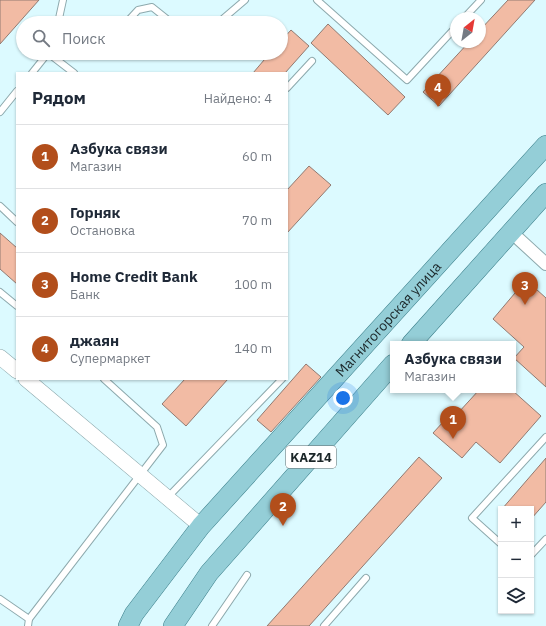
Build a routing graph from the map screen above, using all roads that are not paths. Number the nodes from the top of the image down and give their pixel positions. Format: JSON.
{"nodes":[{"id":1,"x":62,"y":0,"type":"edge"},
{"id":2,"x":245,"y":0,"type":"edge"},
{"id":3,"x":317,"y":0,"type":"edge"},
{"id":4,"x":481,"y":0,"type":"edge"},
{"id":5,"x":470,"y":12,"type":"edge"},
{"id":6,"x":59,"y":16,"type":"edge"},
{"id":7,"x":132,"y":16,"type":"edge"},
{"id":8,"x":163,"y":16,"type":"edge"},
{"id":9,"x":226,"y":16,"type":"edge"},
{"id":10,"x":450,"y":33,"type":"edge"},
{"id":11,"x":42,"y":60,"type":"edge"},
{"id":12,"x":57,"y":60,"type":"edge"},
{"id":13,"x":312,"y":61,"type":"dead end"},
{"id":14,"x":33,"y":72,"type":"edge"},
{"id":15,"x":73,"y":72,"type":"edge"},
{"id":16,"x":288,"y":87,"type":"edge"},
{"id":17,"x":16,"y":92,"type":"edge"},
{"id":18,"x":0,"y":112,"type":"edge"},
{"id":19,"x":546,"y":145,"type":"edge"},
{"id":20,"x":546,"y":193,"type":"edge"},
{"id":21,"x":0,"y":206,"type":"edge"},
{"id":22,"x":16,"y":221,"type":"edge"},
{"id":23,"x":510,"y":231,"type":"junction"},
{"id":24,"x":546,"y":264,"type":"edge"},
{"id":25,"x":0,"y":292,"type":"edge"},
{"id":26,"x":16,"y":305,"type":"edge"},
{"id":27,"x":414,"y":341,"type":"edge"},
{"id":28,"x":0,"y":357,"type":"edge"},
{"id":29,"x":390,"y":367,"type":"edge"},
{"id":30,"x":16,"y":370,"type":"edge"},
{"id":31,"x":27,"y":380,"type":"edge"},
{"id":32,"x":105,"y":380,"type":"edge"},
{"id":33,"x":281,"y":380,"type":"edge"},
{"id":34,"x":546,"y":437,"type":"edge"},
{"id":35,"x":140,"y":475,"type":"junction"},
{"id":36,"x":167,"y":498,"type":"junction"},
{"id":37,"x":201,"y":526,"type":"junction"},
{"id":38,"x":546,"y":538,"type":"edge"},
{"id":39,"x":499,"y":542,"type":"edge"},
{"id":40,"x":534,"y":552,"type":"edge"},
{"id":41,"x":247,"y":575,"type":"dead end"},
{"id":42,"x":366,"y":578,"type":"dead end"},
{"id":43,"x":0,"y":599,"type":"edge"},
{"id":44,"x":30,"y":619,"type":"junction"},
{"id":45,"x":28,"y":626,"type":"edge"},
{"id":46,"x":128,"y":626,"type":"edge"},
{"id":47,"x":173,"y":626,"type":"edge"},
{"id":48,"x":212,"y":626,"type":"edge"},
{"id":49,"x":324,"y":626,"type":"edge"}],
"edges":[{"from":1,"to":6,"type":"lane"},
{"from":2,"to":9,"type":"lane"},
{"from":3,"to":10,"type":"lane"},
{"from":4,"to":5,"type":"lane"},
{"from":7,"to":8,"type":"lane"},
{"from":11,"to":14,"type":"lane"},
{"from":12,"to":15,"type":"lane"},
{"from":13,"to":16,"type":"lane"},
{"from":17,"to":18,"type":"lane"},
{"from":19,"to":37,"type":"main road","name":"Магнитогорская улица","number":"KAZ14"},
{"from":20,"to":23,"type":"main road"},
{"from":21,"to":22,"type":"lane"},
{"from":23,"to":24,"type":"street"},
{"from":23,"to":27,"type":"main road"},
{"from":25,"to":26,"type":"lane"},
{"from":28,"to":30,"type":"street"},
{"from":29,"to":47,"type":"main road","number":"KAZ14"},
{"from":31,"to":35,"type":"street"},
{"from":32,"to":35,"type":"lane"},
{"from":33,"to":36,"type":"lane"},
{"from":34,"to":39,"type":"lane"},
{"from":35,"to":36,"type":"street"},
{"from":35,"to":44,"type":"lane"},
{"from":36,"to":37,"type":"street"},
{"from":37,"to":46,"type":"main road","name":"Магнитогорская улица","number":"KAZ14"},
{"from":38,"to":40,"type":"lane"},
{"from":41,"to":48,"type":"lane"},
{"from":42,"to":49,"type":"lane"},
{"from":43,"to":44,"type":"lane"},
{"from":44,"to":45,"type":"lane"}]}
